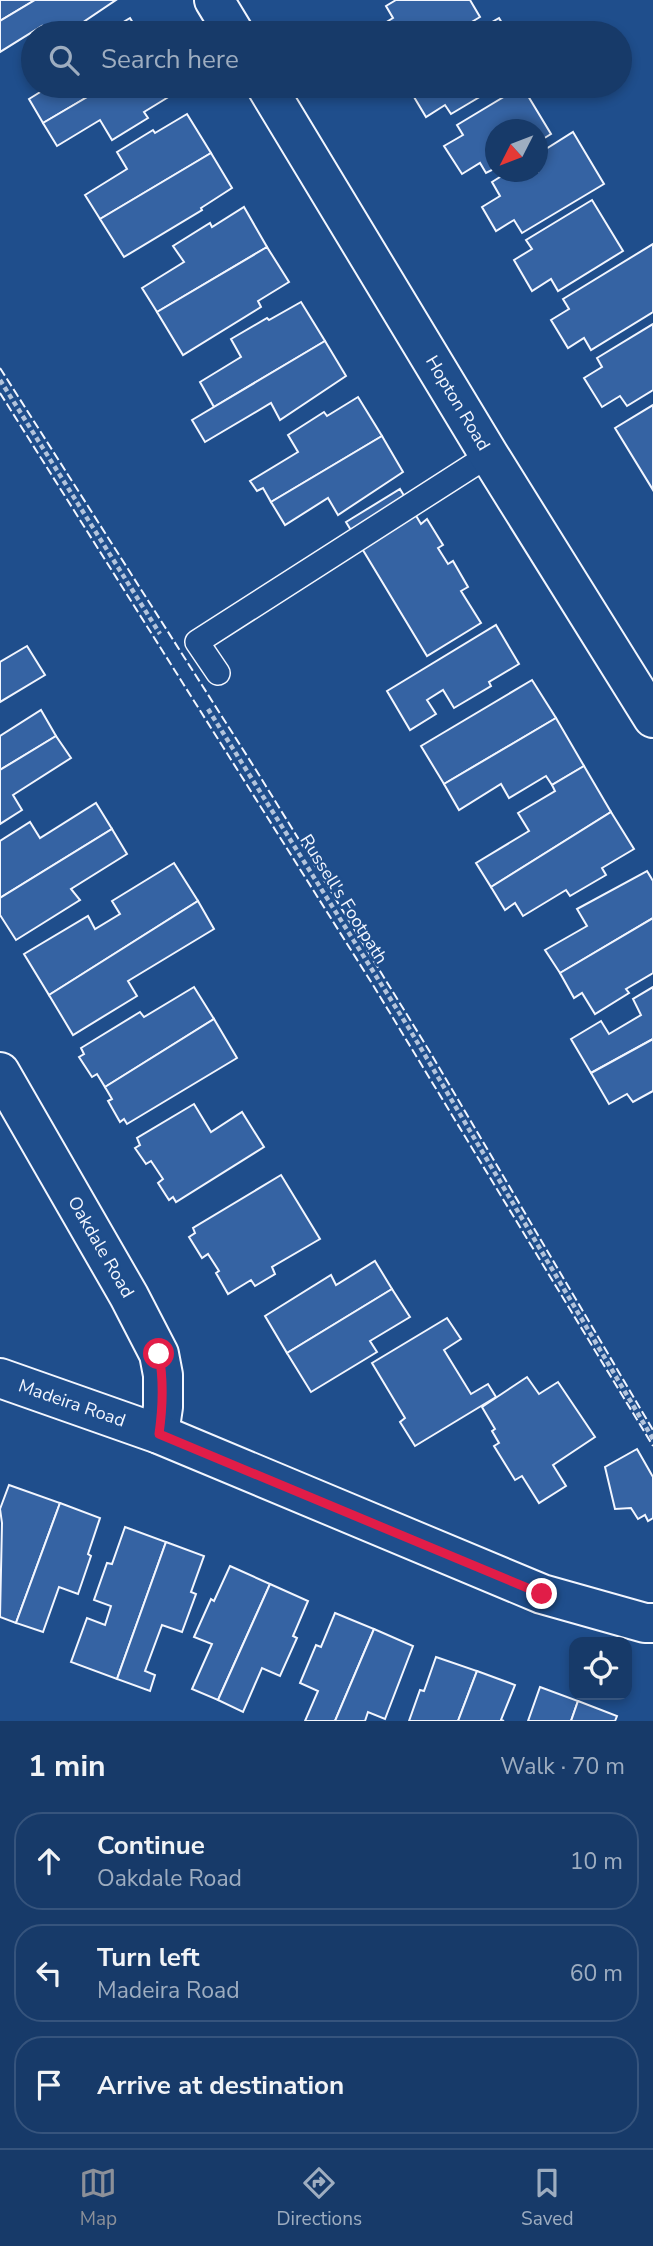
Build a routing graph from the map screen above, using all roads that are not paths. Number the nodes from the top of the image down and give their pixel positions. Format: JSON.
{"nodes":[{"id":1,"x":214,"y":0,"type":"edge"},
{"id":2,"x":227,"y":21,"type":"edge"},
{"id":3,"x":273,"y":98,"type":"edge"},
{"id":4,"x":489,"y":455,"type":"junction"},
{"id":5,"x":218,"y":673,"type":"dead end"},
{"id":6,"x":653,"y":718,"type":"edge"},
{"id":7,"x":0,"y":1072,"type":"edge"},
{"id":8,"x":0,"y":1378,"type":"edge"},
{"id":9,"x":159,"y":1434,"type":"junction"},
{"id":10,"x":653,"y":1623,"type":"edge"}],
"edges":[{"from":1,"to":2,"type":"street"},
{"from":3,"to":4,"type":"street","name":"Hopton Road"},
{"from":4,"to":5,"type":"lane"},
{"from":4,"to":6,"type":"street","name":"Hopton Road"},
{"from":7,"to":9,"type":"street","name":"Oakdale Road"},
{"from":8,"to":9,"type":"street","name":"Madeira Road"},
{"from":9,"to":10,"type":"street","name":"Madeira Road"}]}
